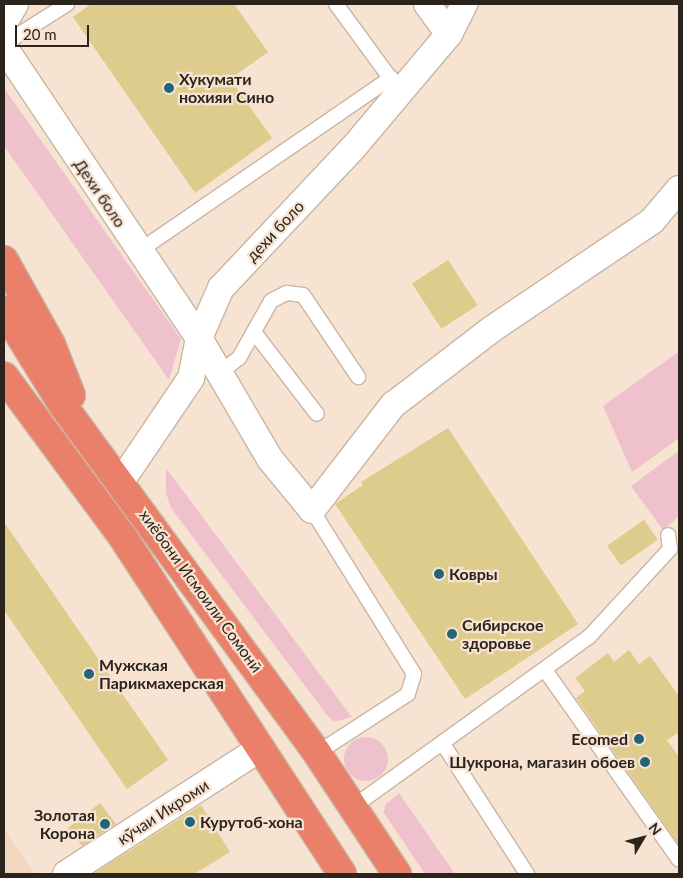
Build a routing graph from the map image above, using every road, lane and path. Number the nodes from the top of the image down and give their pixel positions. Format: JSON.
{"nodes":[{"id":1,"x":16,"y":4,"type":"edge"},
{"id":2,"x":66,"y":4,"type":"edge"},
{"id":3,"x":336,"y":4,"type":"edge"},
{"id":4,"x":427,"y":4,"type":"edge"},
{"id":5,"x":464,"y":4,"type":"edge"},
{"id":6,"x":4,"y":23,"type":"edge"},
{"id":7,"x":449,"y":34,"type":"junction"},
{"id":8,"x":4,"y":46,"type":"edge"},
{"id":9,"x":396,"y":85,"type":"junction"},
{"id":10,"x":679,"y":189,"type":"edge"},
{"id":11,"x":140,"y":251,"type":"junction"},
{"id":12,"x":4,"y":260,"type":"edge"},
{"id":13,"x":4,"y":310,"type":"edge"},
{"id":14,"x":254,"y":332,"type":"junction"},
{"id":15,"x":199,"y":338,"type":"junction"},
{"id":16,"x":217,"y":375,"type":"junction"},
{"id":17,"x":4,"y":376,"type":"edge"},
{"id":18,"x":358,"y":376,"type":"dead end"},
{"id":19,"x":317,"y":414,"type":"dead end"},
{"id":20,"x":86,"y":434,"type":"junction"},
{"id":21,"x":122,"y":480,"type":"junction"},
{"id":22,"x":312,"y":510,"type":"junction"},
{"id":23,"x":668,"y":535,"type":"dead end"},
{"id":24,"x":545,"y":670,"type":"junction"},
{"id":25,"x":443,"y":744,"type":"junction"},
{"id":26,"x":259,"y":749,"type":"junction"},
{"id":27,"x":317,"y":753,"type":"junction"},
{"id":28,"x":352,"y":807,"type":"junction"},
{"id":29,"x":679,"y":860,"type":"edge"},
{"id":30,"x":66,"y":874,"type":"edge"},
{"id":31,"x":342,"y":874,"type":"edge"},
{"id":32,"x":397,"y":874,"type":"edge"},
{"id":33,"x":527,"y":874,"type":"edge"}],
"edges":[{"from":1,"to":6,"type":"street"},
{"from":2,"to":8,"type":"lane"},
{"from":3,"to":9,"type":"lane"},
{"from":4,"to":7,"type":"street"},
{"from":5,"to":7,"type":"street","name":"дехи боло"},
{"from":7,"to":9,"type":"street","name":"дехи боло"},
{"from":8,"to":11,"type":"street","name":"Дехи боло"},
{"from":9,"to":11,"type":"lane"},
{"from":9,"to":15,"type":"street","name":"дехи боло"},
{"from":10,"to":22,"type":"street"},
{"from":11,"to":15,"type":"street","name":"Дехи боло"},
{"from":12,"to":20,"type":"highway"},
{"from":13,"to":20,"type":"highway","name":"хиёбони Исмоили Сомонӣ"},
{"from":14,"to":16,"type":"lane"},
{"from":14,"to":18,"type":"lane"},
{"from":14,"to":19,"type":"lane"},
{"from":15,"to":16,"type":"street","name":"Дехи боло"},
{"from":15,"to":21,"type":"street","name":"дехи боло"},
{"from":16,"to":22,"type":"street","name":"Дехи боло"},
{"from":17,"to":26,"type":"highway","name":"хиёбони Исмоили Сомонӣ"},
{"from":20,"to":21,"type":"highway","name":"хиёбони Исмоили Сомонӣ"},
{"from":21,"to":27,"type":"highway","name":"хиёбони Исмоили Сомонӣ"},
{"from":22,"to":27,"type":"lane"},
{"from":23,"to":24,"type":"lane"},
{"from":24,"to":25,"type":"lane"},
{"from":24,"to":29,"type":"lane"},
{"from":25,"to":28,"type":"lane"},
{"from":25,"to":33,"type":"lane"},
{"from":26,"to":30,"type":"street","name":"кӯчаи Икроми"},
{"from":26,"to":31,"type":"highway","name":"хиёбони Исмоили Сомонӣ"},
{"from":27,"to":28,"type":"highway","name":"хиёбони Исмоили Сомонӣ"},
{"from":28,"to":32,"type":"highway","name":"хиёбони Исмоили Сомонӣ"}]}
